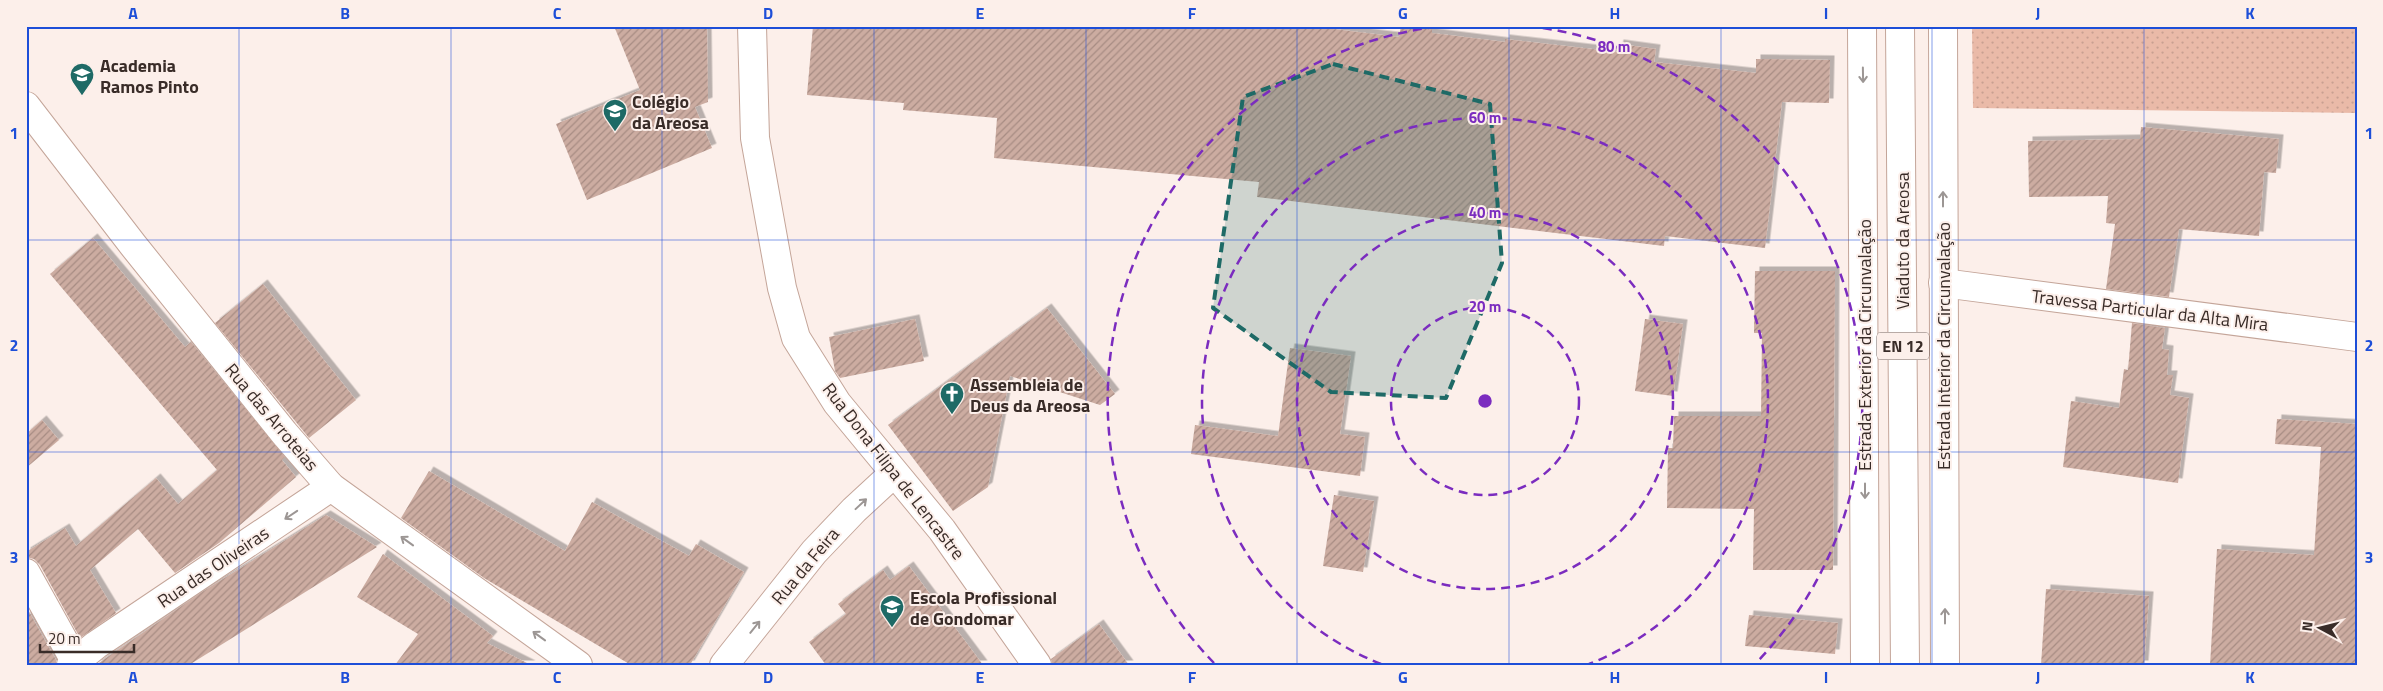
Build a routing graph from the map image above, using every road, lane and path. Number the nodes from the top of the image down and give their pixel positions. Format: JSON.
{"nodes":[{"id":1,"x":752,"y":26,"type":"edge"},
{"id":2,"x":1862,"y":26,"type":"edge"},
{"id":3,"x":1900,"y":26,"type":"edge"},
{"id":4,"x":1943,"y":26,"type":"edge"},
{"id":5,"x":26,"y":106,"type":"edge"},
{"id":6,"x":1943,"y":283,"type":"junction"},
{"id":7,"x":2357,"y":337,"type":"edge"},
{"id":8,"x":894,"y":474,"type":"junction"},
{"id":9,"x":331,"y":488,"type":"junction"},
{"id":10,"x":26,"y":573,"type":"edge"},
{"id":11,"x":73,"y":663,"type":"edge"},
{"id":12,"x":578,"y":665,"type":"edge"},
{"id":13,"x":724,"y":665,"type":"edge"},
{"id":14,"x":1037,"y":665,"type":"edge"},
{"id":15,"x":1865,"y":665,"type":"edge"},
{"id":16,"x":1905,"y":665,"type":"edge"},
{"id":17,"x":1945,"y":665,"type":"edge"}],
"edges":[{"from":1,"to":8,"type":"street","name":"Rua Dona Filipa de Lencastre"},
{"from":2,"to":15,"type":"street","name":"Estrada Exterior da Circunvalação","number":"EN 12","one_way":true},
{"from":3,"to":16,"type":"street","name":"Viaduto da Areosa","number":"EN 12"},
{"from":6,"to":4,"type":"street","name":"Estrada Interior da Circunvalação","number":"EN 12","one_way":true},
{"from":5,"to":9,"type":"street","name":"Rua das Arroteias"},
{"from":6,"to":7,"type":"street","name":"Travessa Particular da Alta Mira"},
{"from":17,"to":6,"type":"street","name":"Estrada Interior da Circunvalação","number":"EN 12","one_way":true},
{"from":13,"to":8,"type":"street","name":"Rua da Feira","one_way":true},
{"from":8,"to":14,"type":"street","name":"Rua Dona Filipa de Lencastre"},
{"from":9,"to":11,"type":"street","name":"Rua das Oliveiras","one_way":true},
{"from":12,"to":9,"type":"street","name":"Rua das Arroteias","one_way":true},
{"from":10,"to":11,"type":"street"}]}
